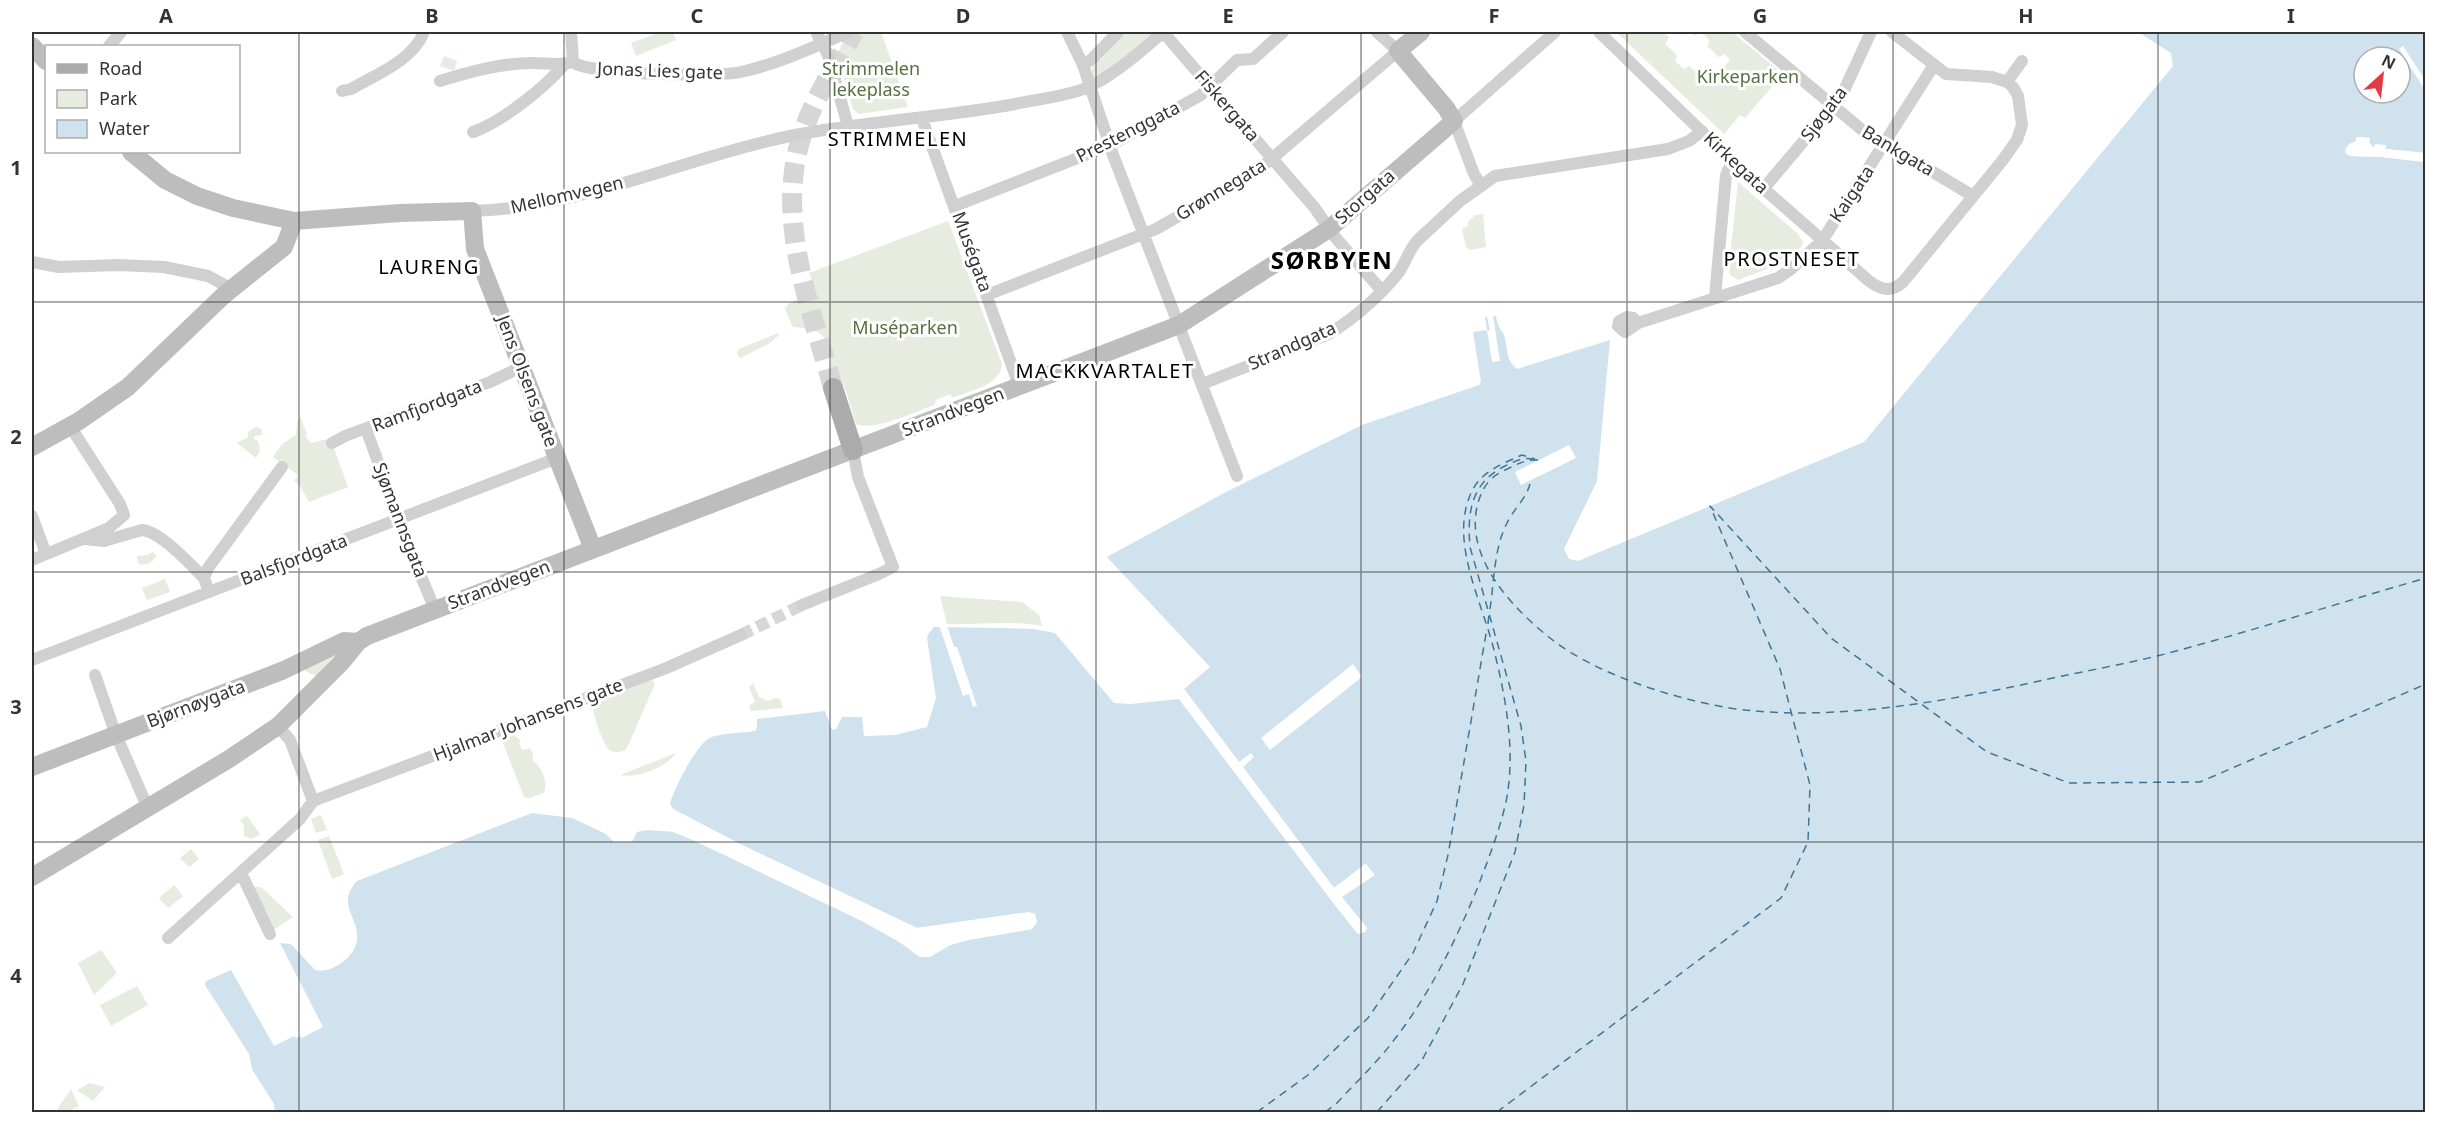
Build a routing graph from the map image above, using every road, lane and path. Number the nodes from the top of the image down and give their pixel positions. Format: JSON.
{"nodes":[{"id":1,"x":121,"y":32,"type":"edge"},
{"id":2,"x":424,"y":32,"type":"edge"},
{"id":3,"x":571,"y":32,"type":"edge"},
{"id":4,"x":816,"y":32,"type":"edge"},
{"id":5,"x":848,"y":32,"type":"edge"},
{"id":6,"x":1067,"y":32,"type":"edge"},
{"id":7,"x":1118,"y":32,"type":"edge"},
{"id":8,"x":1163,"y":32,"type":"edge"},
{"id":9,"x":1283,"y":32,"type":"edge"},
{"id":10,"x":1377,"y":32,"type":"edge"},
{"id":11,"x":1421,"y":32,"type":"edge"},
{"id":12,"x":1555,"y":32,"type":"edge"},
{"id":13,"x":1599,"y":32,"type":"edge"},
{"id":14,"x":1745,"y":32,"type":"edge"},
{"id":15,"x":1871,"y":32,"type":"edge"},
{"id":16,"x":1892,"y":32,"type":"edge"},
{"id":17,"x":822,"y":43,"type":"junction"},
{"id":18,"x":110,"y":45,"type":"edge"},
{"id":19,"x":32,"y":46,"type":"edge"},
{"id":20,"x":1398,"y":51,"type":"junction"},
{"id":21,"x":45,"y":60,"type":"edge"},
{"id":22,"x":2022,"y":62,"type":"dead end"},
{"id":23,"x":569,"y":63,"type":"junction"},
{"id":24,"x":1083,"y":65,"type":"junction"},
{"id":25,"x":1934,"y":65,"type":"junction"},
{"id":26,"x":440,"y":81,"type":"dead end"},
{"id":27,"x":2007,"y":82,"type":"junction"},
{"id":28,"x":1089,"y":87,"type":"junction"},
{"id":29,"x":1210,"y":87,"type":"junction"},
{"id":30,"x":342,"y":91,"type":"dead end"},
{"id":31,"x":1833,"y":107,"type":"junction"},
{"id":32,"x":922,"y":119,"type":"junction"},
{"id":33,"x":1454,"y":121,"type":"junction"},
{"id":34,"x":848,"y":126,"type":"junction"},
{"id":35,"x":1702,"y":131,"type":"junction"},
{"id":36,"x":473,"y":132,"type":"dead end"},
{"id":37,"x":1111,"y":145,"type":"junction"},
{"id":38,"x":1882,"y":145,"type":"junction"},
{"id":39,"x":132,"y":153,"type":"edge"},
{"id":40,"x":1272,"y":159,"type":"junction"},
{"id":41,"x":1732,"y":160,"type":"junction"},
{"id":42,"x":1480,"y":184,"type":"junction"},
{"id":43,"x":1764,"y":188,"type":"junction"},
{"id":44,"x":1973,"y":196,"type":"junction"},
{"id":45,"x":955,"y":206,"type":"junction"},
{"id":46,"x":472,"y":211,"type":"junction"},
{"id":47,"x":294,"y":221,"type":"junction"},
{"id":48,"x":1329,"y":229,"type":"junction"},
{"id":49,"x":1144,"y":232,"type":"junction"},
{"id":50,"x":1822,"y":241,"type":"junction"},
{"id":51,"x":32,"y":262,"type":"edge"},
{"id":52,"x":232,"y":289,"type":"junction"},
{"id":53,"x":1382,"y":291,"type":"junction"},
{"id":54,"x":987,"y":295,"type":"junction"},
{"id":55,"x":1715,"y":297,"type":"junction"},
{"id":56,"x":1638,"y":323,"type":"dead end"},
{"id":57,"x":1179,"y":325,"type":"junction"},
{"id":58,"x":521,"y":367,"type":"junction"},
{"id":59,"x":1202,"y":384,"type":"junction"},
{"id":60,"x":1019,"y":386,"type":"junction"},
{"id":61,"x":833,"y":388,"type":"tunnel mouth"},
{"id":62,"x":70,"y":426,"type":"junction"},
{"id":63,"x":366,"y":429,"type":"junction"},
{"id":64,"x":332,"y":443,"type":"dead end"},
{"id":65,"x":32,"y":447,"type":"edge"},
{"id":66,"x":853,"y":450,"type":"junction"},
{"id":67,"x":557,"y":458,"type":"junction"},
{"id":68,"x":282,"y":467,"type":"dead end"},
{"id":69,"x":1237,"y":476,"type":"dead end"},
{"id":70,"x":32,"y":516,"type":"edge"},
{"id":71,"x":399,"y":519,"type":"junction"},
{"id":72,"x":85,"y":539,"type":"junction"},
{"id":73,"x":593,"y":549,"type":"junction"},
{"id":74,"x":46,"y":554,"type":"junction"},
{"id":75,"x":32,"y":560,"type":"edge"},
{"id":76,"x":204,"y":578,"type":"junction"},
{"id":77,"x":209,"y":592,"type":"junction"},
{"id":78,"x":802,"y":604,"type":"tunnel mouth"},
{"id":79,"x":435,"y":610,"type":"junction"},
{"id":80,"x":741,"y":635,"type":"tunnel mouth"},
{"id":81,"x":358,"y":642,"type":"junction"},
{"id":82,"x":32,"y":660,"type":"edge"},
{"id":83,"x":94,"y":675,"type":"dead end"},
{"id":84,"x":278,"y":726,"type":"junction"},
{"id":85,"x":116,"y":735,"type":"junction"},
{"id":86,"x":32,"y":767,"type":"edge"},
{"id":87,"x":313,"y":801,"type":"junction"},
{"id":88,"x":147,"y":806,"type":"junction"},
{"id":89,"x":241,"y":873,"type":"junction"},
{"id":90,"x":32,"y":877,"type":"edge"},
{"id":91,"x":270,"y":934,"type":"dead end"},
{"id":92,"x":168,"y":938,"type":"dead end"}],
"edges":[{"from":1,"to":18,"type":"street"},
{"from":2,"to":30,"type":"street"},
{"from":3,"to":23,"type":"street","name":"Jonas Lies gate"},
{"from":4,"to":17,"type":"street"},
{"from":5,"to":17,"type":"street","name":"Jonas Lies gate"},
{"from":6,"to":24,"type":"street"},
{"from":7,"to":24,"type":"street"},
{"from":8,"to":28,"type":"street","name":"Mellomvegen"},
{"from":8,"to":29,"type":"street","name":"Fiskergata"},
{"from":9,"to":29,"type":"street","name":"Prestenggata"},
{"from":10,"to":20,"type":"street"},
{"from":11,"to":20,"type":"street","name":"Grønnegata"},
{"from":12,"to":33,"type":"street","name":"Storgata"},
{"from":13,"to":35,"type":"street","name":"Kirkegata"},
{"from":14,"to":31,"type":"street","name":"Bankgata"},
{"from":15,"to":31,"type":"street","name":"Sjøgata"},
{"from":16,"to":25,"type":"street"},
{"from":17,"to":23,"type":"street","name":"Jonas Lies gate"},
{"from":17,"to":34,"type":"street"},
{"from":19,"to":21,"type":"street"},
{"from":20,"to":33,"type":"street"},
{"from":20,"to":40,"type":"street","name":"Grønnegata"},
{"from":22,"to":27,"type":"street"},
{"from":23,"to":26,"type":"street","name":"Jonas Lies gate"},
{"from":23,"to":36,"type":"street"},
{"from":24,"to":28,"type":"street"},
{"from":25,"to":27,"type":"street"},
{"from":25,"to":38,"type":"street","name":"Kaigata"},
{"from":27,"to":44,"type":"street"},
{"from":28,"to":32,"type":"street","name":"Mellomvegen"},
{"from":28,"to":37,"type":"street"},
{"from":29,"to":37,"type":"street","name":"Prestenggata"},
{"from":29,"to":40,"type":"street","name":"Fiskergata"},
{"from":31,"to":38,"type":"street","name":"Bankgata"},
{"from":31,"to":43,"type":"street","name":"Sjøgata"},
{"from":32,"to":34,"type":"street","name":"Mellomvegen"},
{"from":32,"to":45,"type":"street","name":"Muségata"},
{"from":33,"to":42,"type":"street"},
{"from":33,"to":48,"type":"street","name":"Storgata"},
{"from":34,"to":46,"type":"street","name":"Mellomvegen"},
{"from":35,"to":41,"type":"street","name":"Kirkegata"},
{"from":35,"to":42,"type":"street","name":"Strandgata"},
{"from":37,"to":45,"type":"street","name":"Prestenggata"},
{"from":37,"to":49,"type":"street"},
{"from":38,"to":44,"type":"street","name":"Bankgata"},
{"from":38,"to":50,"type":"street","name":"Kaigata"},
{"from":39,"to":47,"type":"street","name":"Mellomvegen"},
{"from":40,"to":48,"type":"street","name":"Fiskergata"},
{"from":40,"to":49,"type":"street","name":"Grønnegata"},
{"from":41,"to":43,"type":"street","name":"Kirkegata"},
{"from":41,"to":55,"type":"street"},
{"from":42,"to":53,"type":"street","name":"Strandgata"},
{"from":43,"to":50,"type":"street","name":"Kirkegata"},
{"from":44,"to":50,"type":"street","name":"Kirkegata"},
{"from":45,"to":54,"type":"street","name":"Muségata"},
{"from":46,"to":47,"type":"street","name":"Mellomvegen"},
{"from":46,"to":58,"type":"street","name":"Jens Olsens gate"},
{"from":47,"to":52,"type":"street"},
{"from":48,"to":53,"type":"street","name":"Fiskergata"},
{"from":48,"to":57,"type":"street","name":"Storgata"},
{"from":49,"to":54,"type":"street","name":"Grønnegata"},
{"from":49,"to":57,"type":"street"},
{"from":50,"to":55,"type":"street","name":"Kaigata"},
{"from":51,"to":52,"type":"street"},
{"from":52,"to":62,"type":"street"},
{"from":53,"to":59,"type":"street","name":"Strandgata"},
{"from":54,"to":60,"type":"street","name":"Muségata"},
{"from":55,"to":56,"type":"street","name":"Kaigata"},
{"from":57,"to":59,"type":"street"},
{"from":57,"to":60,"type":"street","name":"Storgata"},
{"from":58,"to":63,"type":"street","name":"Ramfjordgata"},
{"from":58,"to":67,"type":"street","name":"Jens Olsens gate"},
{"from":59,"to":69,"type":"street"},
{"from":60,"to":66,"type":"street","name":"Strandvegen"},
{"from":61,"to":66,"type":"main road"},
{"from":62,"to":65,"type":"street"},
{"from":62,"to":72,"type":"street"},
{"from":63,"to":64,"type":"street","name":"Ramfjordgata"},
{"from":63,"to":71,"type":"street","name":"Sjømannsgata"},
{"from":66,"to":73,"type":"street","name":"Strandvegen"},
{"from":66,"to":78,"type":"street"},
{"from":67,"to":71,"type":"street","name":"Balsfjordgata"},
{"from":67,"to":73,"type":"street","name":"Jens Olsens gate"},
{"from":68,"to":76,"type":"street"},
{"from":70,"to":74,"type":"street"},
{"from":71,"to":77,"type":"street","name":"Balsfjordgata"},
{"from":71,"to":79,"type":"street","name":"Sjømannsgata"},
{"from":72,"to":74,"type":"street"},
{"from":72,"to":76,"type":"street"},
{"from":73,"to":79,"type":"street","name":"Strandvegen"},
{"from":74,"to":75,"type":"street"},
{"from":76,"to":77,"type":"street"},
{"from":77,"to":82,"type":"street","name":"Balsfjordgata"},
{"from":79,"to":81,"type":"street","name":"Strandvegen"},
{"from":80,"to":87,"type":"street","name":"Hjalmar Johansens gate"},
{"from":81,"to":84,"type":"street","name":"Strandvegen"},
{"from":81,"to":85,"type":"street","name":"Bjørnøygata"},
{"from":83,"to":85,"type":"street"},
{"from":84,"to":87,"type":"street"},
{"from":84,"to":88,"type":"street","name":"Strandvegen"},
{"from":85,"to":86,"type":"street","name":"Bjørnøygata"},
{"from":85,"to":88,"type":"street"},
{"from":87,"to":89,"type":"street"},
{"from":88,"to":90,"type":"street","name":"Strandvegen"},
{"from":89,"to":91,"type":"street"},
{"from":89,"to":92,"type":"street"}]}
